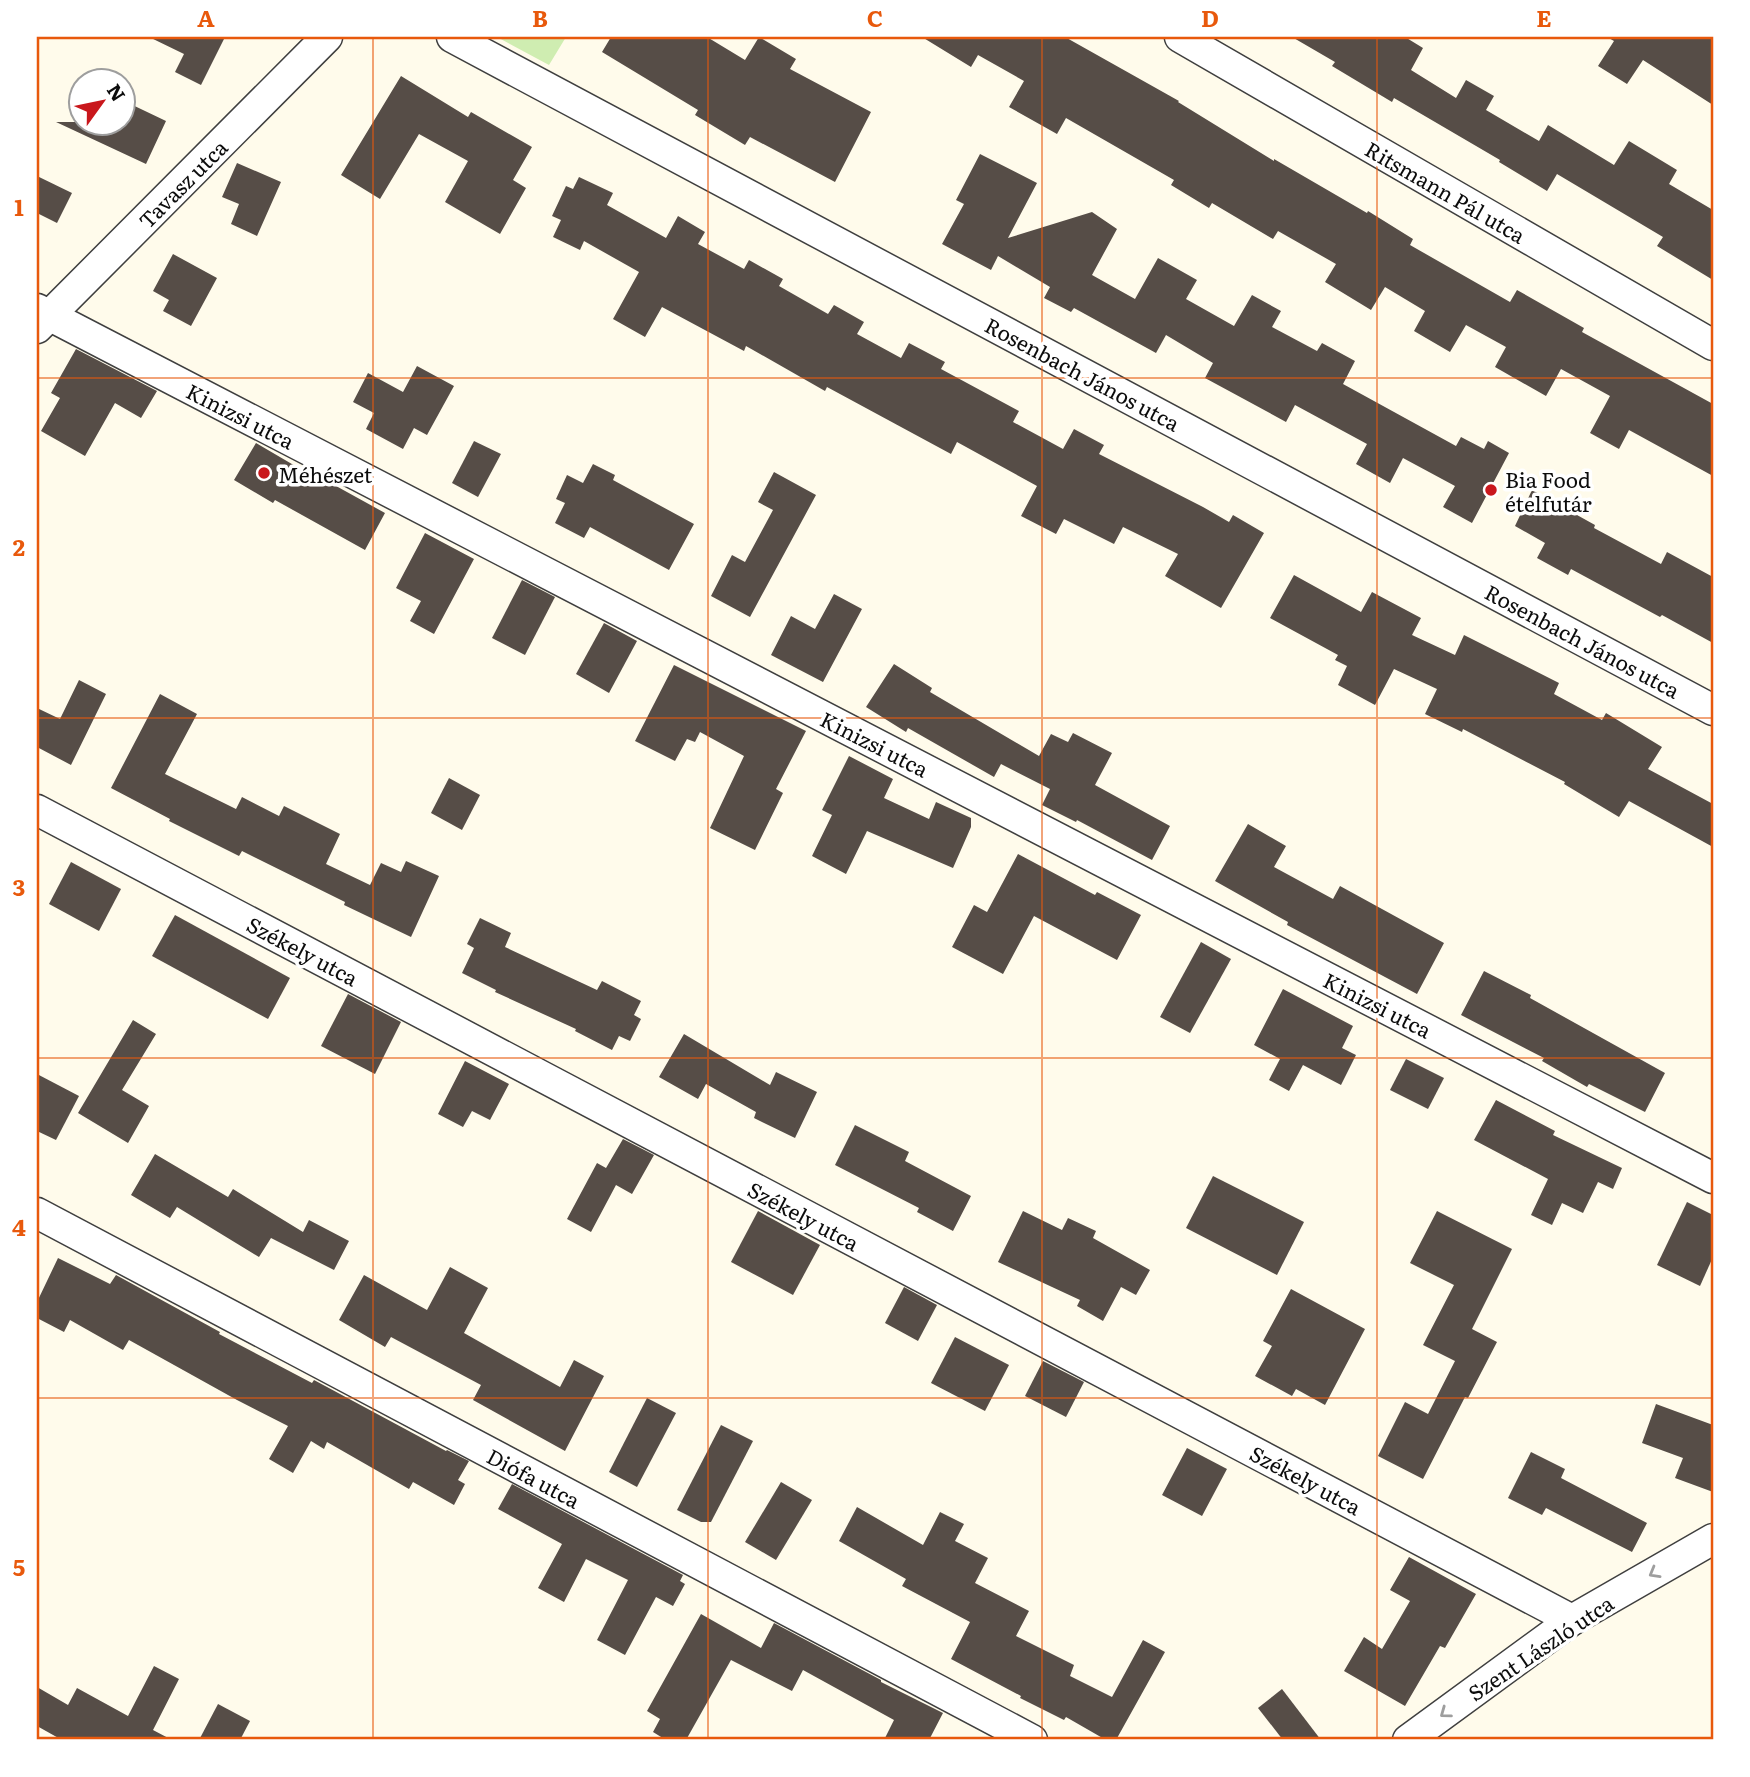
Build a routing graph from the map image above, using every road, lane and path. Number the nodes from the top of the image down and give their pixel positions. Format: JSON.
{"nodes":[{"id":1,"x":327,"y":37,"type":"edge"},
{"id":2,"x":452,"y":37,"type":"edge"},
{"id":3,"x":1180,"y":37,"type":"edge"},
{"id":4,"x":41,"y":318,"type":"edge"},
{"id":5,"x":1713,"y":345,"type":"edge"},
{"id":6,"x":1713,"y":710,"type":"edge"},
{"id":7,"x":37,"y":810,"type":"edge"},
{"id":8,"x":1713,"y":1178,"type":"edge"},
{"id":9,"x":37,"y":1213,"type":"edge"},
{"id":10,"x":1713,"y":1539,"type":"edge"},
{"id":11,"x":1572,"y":1620,"type":"junction"},
{"id":12,"x":1032,"y":1740,"type":"edge"},
{"id":13,"x":1408,"y":1740,"type":"edge"}],
"edges":[{"from":1,"to":4,"type":"street","name":"Tavasz utca"},
{"from":2,"to":6,"type":"street","name":"Rosenbach János utca"},
{"from":3,"to":5,"type":"street","name":"Ritsmann Pál utca"},
{"from":4,"to":8,"type":"street","name":"Kinizsi utca"},
{"from":7,"to":11,"type":"street","name":"Székely utca"},
{"from":9,"to":12,"type":"street","name":"Diófa utca"},
{"from":10,"to":11,"type":"street","name":"Szent László utca","one_way":true},
{"from":11,"to":13,"type":"street","name":"Szent László utca","one_way":true}]}
